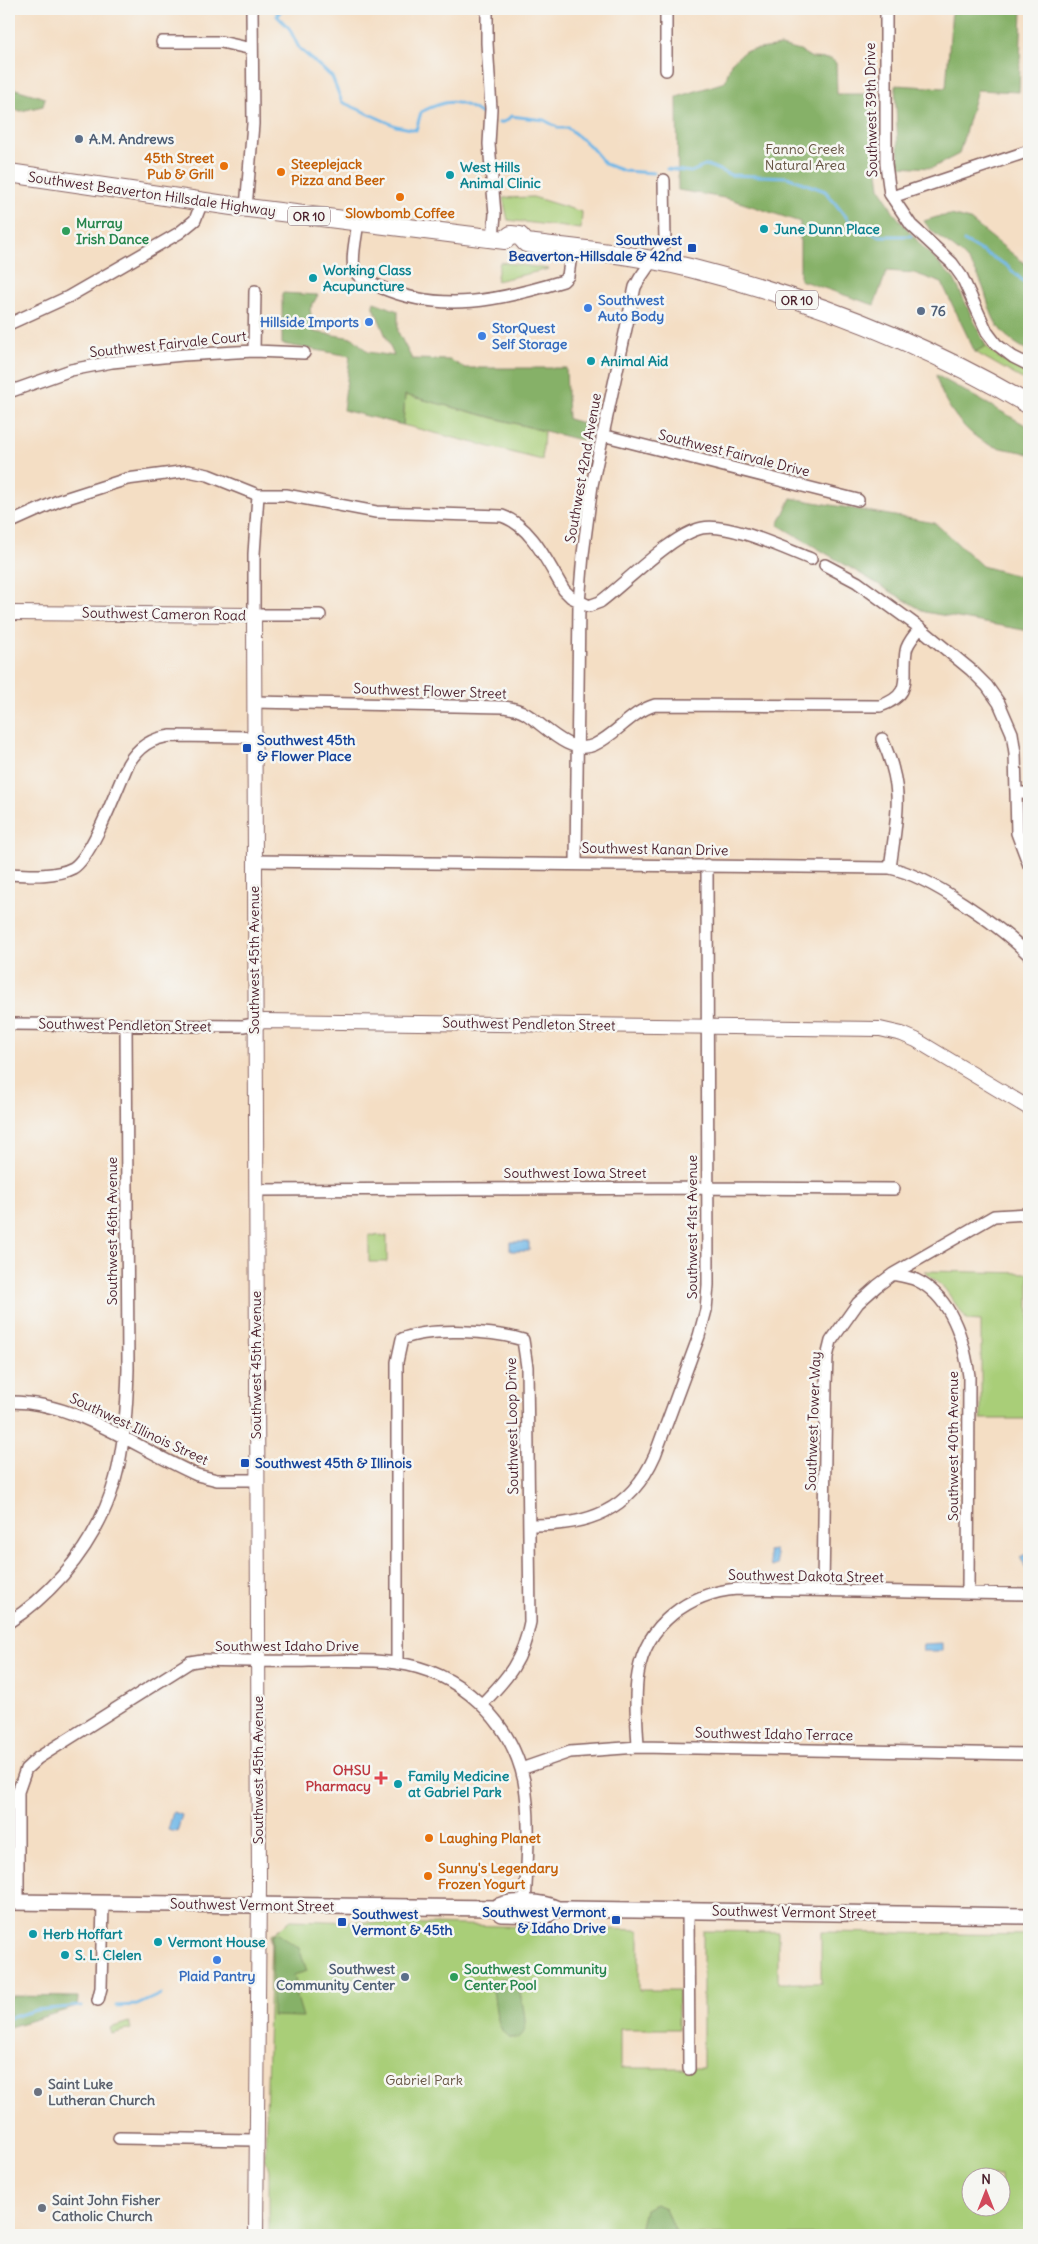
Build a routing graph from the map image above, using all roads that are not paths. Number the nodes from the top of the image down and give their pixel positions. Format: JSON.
{"nodes":[{"id":1,"x":252,"y":9,"type":"edge"},
{"id":2,"x":487,"y":9,"type":"edge"},
{"id":3,"x":666,"y":9,"type":"edge"},
{"id":4,"x":886,"y":9,"type":"edge"},
{"id":5,"x":162,"y":42,"type":"dead end"},
{"id":6,"x":252,"y":49,"type":"junction"},
{"id":7,"x":666,"y":70,"type":"dead end"},
{"id":8,"x":1029,"y":151,"type":"edge"},
{"id":9,"x":9,"y":173,"type":"edge"},
{"id":10,"x":664,"y":180,"type":"dead end"},
{"id":11,"x":892,"y":197,"type":"junction"},
{"id":12,"x":202,"y":202,"type":"junction"},
{"id":13,"x":246,"y":208,"type":"junction"},
{"id":14,"x":358,"y":222,"type":"junction"},
{"id":15,"x":499,"y":239,"type":"junction"},
{"id":16,"x":572,"y":248,"type":"junction"},
{"id":17,"x":652,"y":260,"type":"junction"},
{"id":18,"x":255,"y":291,"type":"dead end"},
{"id":19,"x":9,"y":324,"type":"edge"},
{"id":20,"x":254,"y":351,"type":"junction"},
{"id":21,"x":304,"y":353,"type":"dead end"},
{"id":22,"x":1029,"y":365,"type":"edge"},
{"id":23,"x":9,"y":392,"type":"edge"},
{"id":24,"x":1029,"y":405,"type":"edge"},
{"id":25,"x":602,"y":435,"type":"junction"},
{"id":26,"x":258,"y":495,"type":"junction"},
{"id":27,"x":858,"y":500,"type":"dead end"},
{"id":28,"x":9,"y":522,"type":"edge"},
{"id":29,"x":811,"y":559,"type":"dead end"},
{"id":30,"x":825,"y":565,"type":"dead end"},
{"id":31,"x":580,"y":603,"type":"junction"},
{"id":32,"x":9,"y":613,"type":"edge"},
{"id":33,"x":254,"y":615,"type":"junction"},
{"id":34,"x":320,"y":615,"type":"dead end"},
{"id":35,"x":920,"y":628,"type":"junction"},
{"id":36,"x":254,"y":702,"type":"junction"},
{"id":37,"x":254,"y":736,"type":"junction"},
{"id":38,"x":882,"y":739,"type":"dead end"},
{"id":39,"x":578,"y":746,"type":"junction"},
{"id":40,"x":1016,"y":792,"type":"junction"},
{"id":41,"x":1029,"y":794,"type":"edge"},
{"id":42,"x":254,"y":861,"type":"junction"},
{"id":43,"x":576,"y":863,"type":"junction"},
{"id":44,"x":707,"y":865,"type":"junction"},
{"id":45,"x":1029,"y":865,"type":"edge"},
{"id":46,"x":890,"y":868,"type":"junction"},
{"id":47,"x":9,"y":874,"type":"edge"},
{"id":48,"x":1029,"y":955,"type":"edge"},
{"id":49,"x":9,"y":1024,"type":"edge"},
{"id":50,"x":126,"y":1024,"type":"junction"},
{"id":51,"x":254,"y":1024,"type":"junction"},
{"id":52,"x":706,"y":1026,"type":"junction"},
{"id":53,"x":1029,"y":1108,"type":"edge"},
{"id":54,"x":708,"y":1188,"type":"junction"},
{"id":55,"x":894,"y":1189,"type":"dead end"},
{"id":56,"x":256,"y":1190,"type":"junction"},
{"id":57,"x":1029,"y":1214,"type":"edge"},
{"id":58,"x":893,"y":1274,"type":"junction"},
{"id":59,"x":9,"y":1402,"type":"edge"},
{"id":60,"x":124,"y":1438,"type":"junction"},
{"id":61,"x":257,"y":1480,"type":"junction"},
{"id":62,"x":529,"y":1525,"type":"junction"},
{"id":63,"x":823,"y":1590,"type":"junction"},
{"id":64,"x":968,"y":1593,"type":"junction"},
{"id":65,"x":1029,"y":1594,"type":"edge"},
{"id":66,"x":9,"y":1622,"type":"edge"},
{"id":67,"x":258,"y":1662,"type":"junction"},
{"id":68,"x":397,"y":1663,"type":"junction"},
{"id":69,"x":482,"y":1704,"type":"junction"},
{"id":70,"x":638,"y":1747,"type":"junction"},
{"id":71,"x":1029,"y":1754,"type":"edge"},
{"id":72,"x":521,"y":1769,"type":"junction"},
{"id":73,"x":13,"y":1871,"type":"edge"},
{"id":74,"x":13,"y":1902,"type":"edge"},
{"id":75,"x":103,"y":1903,"type":"junction"},
{"id":76,"x":258,"y":1904,"type":"junction"},
{"id":77,"x":525,"y":1909,"type":"junction"},
{"id":78,"x":688,"y":1911,"type":"junction"},
{"id":79,"x":1029,"y":1916,"type":"edge"},
{"id":80,"x":98,"y":2000,"type":"dead end"},
{"id":81,"x":689,"y":2069,"type":"dead end"},
{"id":82,"x":119,"y":2138,"type":"dead end"},
{"id":83,"x":256,"y":2140,"type":"junction"},
{"id":84,"x":256,"y":2235,"type":"edge"}],
"edges":[{"from":1,"to":6,"type":"street"},
{"from":2,"to":15,"type":"street"},
{"from":3,"to":7,"type":"street"},
{"from":4,"to":11,"type":"street","name":"Southwest 39th Drive"},
{"from":5,"to":6,"type":"street"},
{"from":6,"to":13,"type":"street"},
{"from":8,"to":11,"type":"street"},
{"from":9,"to":12,"type":"main road","name":"Southwest Beaverton Hillsdale Highway","number":"OR 10"},
{"from":10,"to":17,"type":"street","name":"Southwest 42nd Avenue"},
{"from":11,"to":22,"type":"street","name":"Southwest 39th Drive"},
{"from":12,"to":13,"type":"main road","name":"Southwest Beaverton Hillsdale Highway","number":"OR 10"},
{"from":12,"to":19,"type":"street"},
{"from":13,"to":14,"type":"main road","name":"Southwest Beaverton Hillsdale Highway","number":"OR 10"},
{"from":14,"to":15,"type":"main road","name":"Southwest Beaverton Hillsdale Highway","number":"OR 10"},
{"from":14,"to":16,"type":"street"},
{"from":15,"to":16,"type":"main road","name":"Southwest Beaverton Hillsdale Highway","number":"OR 10"},
{"from":16,"to":17,"type":"main road","name":"Southwest Beaverton Hillsdale Highway","number":"OR 10"},
{"from":17,"to":24,"type":"main road","name":"Southwest Beaverton Hillsdale Highway","number":"OR 10"},
{"from":17,"to":25,"type":"street","name":"Southwest 42nd Avenue"},
{"from":18,"to":20,"type":"street"},
{"from":20,"to":21,"type":"street","name":"Southwest Fairvale Court"},
{"from":20,"to":23,"type":"street","name":"Southwest Fairvale Court"},
{"from":25,"to":27,"type":"street","name":"Southwest Fairvale Drive"},
{"from":25,"to":31,"type":"street","name":"Southwest 42nd Avenue"},
{"from":26,"to":28,"type":"street"},
{"from":26,"to":31,"type":"street"},
{"from":26,"to":33,"type":"street","name":"Southwest 45th Avenue"},
{"from":29,"to":31,"type":"street"},
{"from":30,"to":35,"type":"street"},
{"from":31,"to":39,"type":"street","name":"Southwest 42nd Avenue"},
{"from":32,"to":33,"type":"street","name":"Southwest Cameron Road"},
{"from":33,"to":34,"type":"street","name":"Southwest Cameron Road"},
{"from":33,"to":36,"type":"street","name":"Southwest 45th Avenue"},
{"from":35,"to":39,"type":"street"},
{"from":35,"to":40,"type":"street"},
{"from":36,"to":37,"type":"street","name":"Southwest 45th Avenue"},
{"from":36,"to":39,"type":"street","name":"Southwest Flower Street"},
{"from":37,"to":42,"type":"street","name":"Southwest 45th Avenue"},
{"from":37,"to":47,"type":"street"},
{"from":38,"to":46,"type":"street"},
{"from":39,"to":43,"type":"street","name":"Southwest 42nd Avenue"},
{"from":40,"to":41,"type":"street"},
{"from":40,"to":45,"type":"street"},
{"from":42,"to":43,"type":"street","name":"Southwest Kanan Drive"},
{"from":42,"to":51,"type":"street","name":"Southwest 45th Avenue"},
{"from":43,"to":44,"type":"street","name":"Southwest Kanan Drive"},
{"from":44,"to":46,"type":"street","name":"Southwest Kanan Drive"},
{"from":44,"to":52,"type":"street","name":"Southwest 41st Avenue"},
{"from":46,"to":48,"type":"street","name":"Southwest Kanan Drive"},
{"from":49,"to":50,"type":"street","name":"Southwest Pendleton Street"},
{"from":50,"to":51,"type":"street","name":"Southwest Pendleton Street"},
{"from":50,"to":60,"type":"street","name":"Southwest 46th Avenue"},
{"from":51,"to":52,"type":"street","name":"Southwest Pendleton Street"},
{"from":51,"to":56,"type":"street","name":"Southwest 45th Avenue"},
{"from":52,"to":53,"type":"street","name":"Southwest Pendleton Street"},
{"from":52,"to":54,"type":"street","name":"Southwest 41st Avenue"},
{"from":54,"to":55,"type":"street","name":"Southwest Iowa Street"},
{"from":54,"to":56,"type":"street","name":"Southwest Iowa Street"},
{"from":54,"to":62,"type":"street","name":"Southwest 41st Avenue"},
{"from":56,"to":61,"type":"street","name":"Southwest 45th Avenue"},
{"from":57,"to":58,"type":"street","name":"Southwest Tower Way"},
{"from":58,"to":63,"type":"street","name":"Southwest Tower Way"},
{"from":58,"to":64,"type":"street","name":"Southwest 40th Avenue"},
{"from":59,"to":60,"type":"street","name":"Southwest Illinois Street"},
{"from":60,"to":61,"type":"street","name":"Southwest Illinois Street"},
{"from":60,"to":66,"type":"street","name":"Southwest 46th Avenue"},
{"from":61,"to":67,"type":"street","name":"Southwest 45th Avenue"},
{"from":62,"to":68,"type":"street","name":"Southwest Loop Drive"},
{"from":62,"to":69,"type":"street","name":"Southwest Loop Drive"},
{"from":63,"to":64,"type":"street","name":"Southwest Dakota Street"},
{"from":63,"to":70,"type":"street","name":"Southwest Dakota Street"},
{"from":64,"to":65,"type":"street","name":"Southwest Dakota Street"},
{"from":67,"to":68,"type":"street","name":"Southwest Idaho Drive"},
{"from":67,"to":73,"type":"street","name":"Southwest Idaho Drive"},
{"from":67,"to":76,"type":"street","name":"Southwest 45th Avenue"},
{"from":68,"to":69,"type":"street","name":"Southwest Idaho Drive"},
{"from":69,"to":72,"type":"street","name":"Southwest Idaho Drive"},
{"from":70,"to":71,"type":"street","name":"Southwest Idaho Terrace"},
{"from":70,"to":72,"type":"street","name":"Southwest Idaho Terrace"},
{"from":72,"to":77,"type":"street","name":"Southwest Idaho Drive"},
{"from":73,"to":74,"type":"street","name":"Southwest Idaho Drive"},
{"from":74,"to":75,"type":"main road","name":"Southwest Vermont Street"},
{"from":75,"to":76,"type":"main road","name":"Southwest Vermont Street"},
{"from":75,"to":80,"type":"street"},
{"from":76,"to":77,"type":"main road","name":"Southwest Vermont Street"},
{"from":76,"to":83,"type":"street","name":"Southwest 45th Avenue"},
{"from":77,"to":78,"type":"main road","name":"Southwest Vermont Street"},
{"from":78,"to":79,"type":"main road","name":"Southwest Vermont Street"},
{"from":78,"to":81,"type":"street"},
{"from":82,"to":83,"type":"street"},
{"from":83,"to":84,"type":"street","name":"Southwest 45th Avenue"}]}
